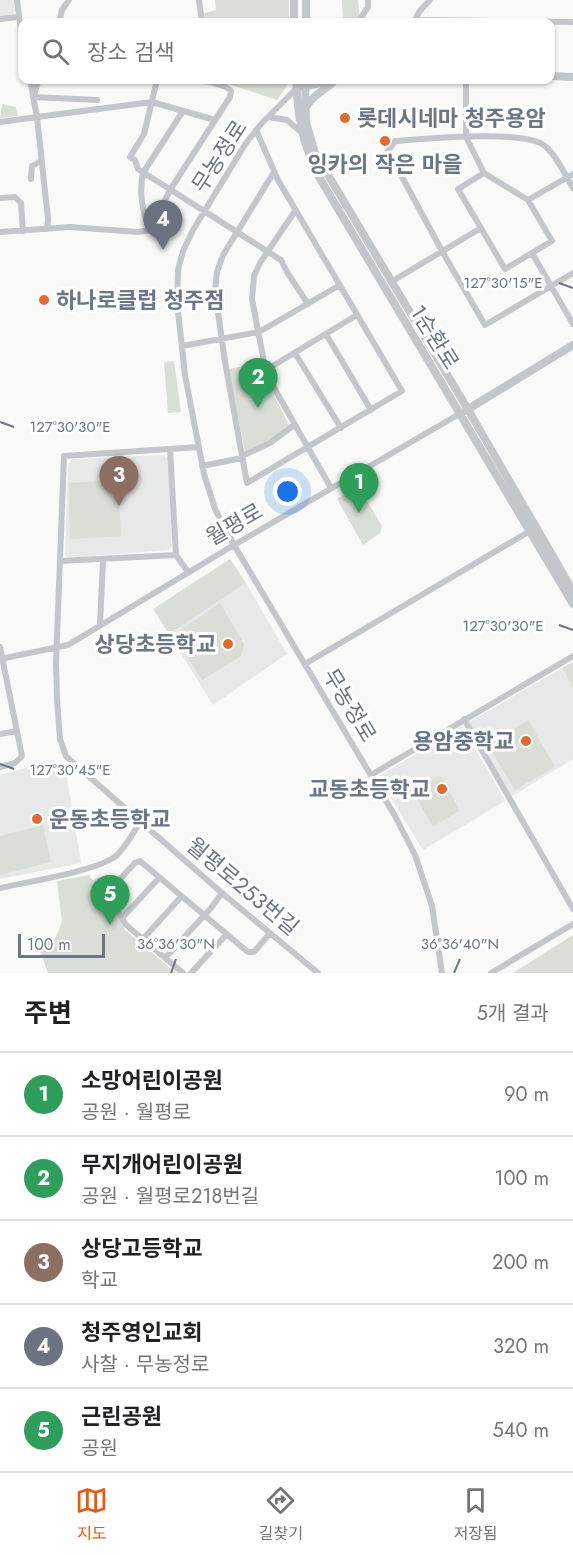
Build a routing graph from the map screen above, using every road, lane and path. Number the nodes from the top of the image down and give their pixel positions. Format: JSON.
{"nodes":[{"id":1,"x":16,"y":0,"type":"edge"},
{"id":2,"x":69,"y":0,"type":"edge"},
{"id":3,"x":199,"y":0,"type":"edge"},
{"id":4,"x":294,"y":0,"type":"edge"},
{"id":5,"x":306,"y":0,"type":"edge"},
{"id":6,"x":368,"y":0,"type":"edge"},
{"id":7,"x":430,"y":0,"type":"edge"},
{"id":8,"x":18,"y":17,"type":"joint"},
{"id":9,"x":60,"y":18,"type":"edge"},
{"id":10,"x":202,"y":18,"type":"edge"},
{"id":11,"x":294,"y":18,"type":"edge"},
{"id":12,"x":306,"y":18,"type":"edge"},
{"id":13,"x":361,"y":18,"type":"edge"},
{"id":14,"x":417,"y":18,"type":"edge"},
{"id":15,"x":0,"y":19,"type":"edge"},
{"id":16,"x":555,"y":22,"type":"edge"},
{"id":17,"x":573,"y":22,"type":"edge"},
{"id":18,"x":555,"y":76,"type":"edge"},
{"id":19,"x":573,"y":77,"type":"edge"},
{"id":20,"x":31,"y":84,"type":"edge"},
{"id":21,"x":38,"y":84,"type":"edge"},
{"id":22,"x":156,"y":84,"type":"edge"},
{"id":23,"x":218,"y":84,"type":"edge"},
{"id":24,"x":296,"y":84,"type":"edge"},
{"id":25,"x":303,"y":84,"type":"edge"},
{"id":26,"x":305,"y":84,"type":"edge"},
{"id":27,"x":330,"y":84,"type":"edge"},
{"id":28,"x":466,"y":84,"type":"edge"},
{"id":29,"x":296,"y":88,"type":"junction"},
{"id":30,"x":33,"y":97,"type":"junction"},
{"id":31,"x":97,"y":100,"type":"dead end"},
{"id":32,"x":152,"y":102,"type":"junction"},
{"id":33,"x":183,"y":111,"type":"junction"},
{"id":34,"x":305,"y":112,"type":"junction"},
{"id":35,"x":37,"y":117,"type":"junction"},
{"id":36,"x":268,"y":117,"type":"junction"},
{"id":37,"x":215,"y":120,"type":"junction"},
{"id":38,"x":0,"y":122,"type":"edge"},
{"id":39,"x":256,"y":130,"type":"junction"},
{"id":40,"x":301,"y":132,"type":"junction"},
{"id":41,"x":466,"y":137,"type":"junction"},
{"id":42,"x":41,"y":160,"type":"junction"},
{"id":43,"x":274,"y":172,"type":"junction"},
{"id":44,"x":143,"y":173,"type":"junction"},
{"id":45,"x":484,"y":173,"type":"junction"},
{"id":46,"x":570,"y":176,"type":"edge"},
{"id":47,"x":31,"y":179,"type":"dead end"},
{"id":48,"x":573,"y":188,"type":"edge"},
{"id":49,"x":170,"y":190,"type":"junction"},
{"id":50,"x":0,"y":198,"type":"edge"},
{"id":51,"x":528,"y":200,"type":"junction"},
{"id":52,"x":204,"y":211,"type":"junction"},
{"id":53,"x":295,"y":211,"type":"junction"},
{"id":54,"x":481,"y":228,"type":"junction"},
{"id":55,"x":150,"y":229,"type":"junction"},
{"id":56,"x":46,"y":230,"type":"junction"},
{"id":57,"x":23,"y":231,"type":"junction"},
{"id":58,"x":236,"y":231,"type":"junction"},
{"id":59,"x":0,"y":232,"type":"edge"},
{"id":60,"x":268,"y":251,"type":"junction"},
{"id":61,"x":442,"y":251,"type":"junction"},
{"id":62,"x":532,"y":253,"type":"junction"},
{"id":63,"x":573,"y":273,"type":"edge"},
{"id":64,"x":391,"y":282,"type":"junction"},
{"id":65,"x":340,"y":285,"type":"junction"},
{"id":66,"x":551,"y":286,"type":"junction"},
{"id":67,"x":308,"y":304,"type":"junction"},
{"id":68,"x":357,"y":315,"type":"junction"},
{"id":69,"x":573,"y":324,"type":"edge"},
{"id":70,"x":259,"y":332,"type":"junction"},
{"id":71,"x":326,"y":334,"type":"junction"},
{"id":72,"x":222,"y":338,"type":"junction"},
{"id":73,"x":573,"y":345,"type":"edge"},
{"id":74,"x":182,"y":346,"type":"junction"},
{"id":75,"x":295,"y":353,"type":"junction"},
{"id":76,"x":266,"y":370,"type":"junction"},
{"id":77,"x":371,"y":410,"type":"junction"},
{"id":78,"x":464,"y":411,"type":"junction"},
{"id":79,"x":294,"y":425,"type":"junction"},
{"id":80,"x":341,"y":428,"type":"junction"},
{"id":81,"x":199,"y":447,"type":"junction"},
{"id":82,"x":308,"y":448,"type":"junction"},
{"id":83,"x":170,"y":449,"type":"junction"},
{"id":84,"x":242,"y":457,"type":"junction"},
{"id":85,"x":202,"y":466,"type":"junction"},
{"id":86,"x":331,"y":488,"type":"junction"},
{"id":87,"x":530,"y":531,"type":"junction"},
{"id":88,"x":234,"y":544,"type":"junction"},
{"id":89,"x":176,"y":555,"type":"junction"},
{"id":90,"x":103,"y":560,"type":"junction"},
{"id":91,"x":60,"y":561,"type":"junction"},
{"id":92,"x":188,"y":572,"type":"junction"},
{"id":93,"x":573,"y":591,"type":"edge"},
{"id":94,"x":573,"y":604,"type":"edge"},
{"id":95,"x":100,"y":624,"type":"junction"},
{"id":96,"x":0,"y":647,"type":"edge"},
{"id":97,"x":57,"y":647,"type":"junction"},
{"id":98,"x":573,"y":656,"type":"edge"},
{"id":99,"x":1,"y":658,"type":"edge"},
{"id":100,"x":305,"y":664,"type":"junction"},
{"id":101,"x":9,"y":694,"type":"junction"},
{"id":102,"x":0,"y":696,"type":"edge"},
{"id":103,"x":464,"y":719,"type":"junction"},
{"id":104,"x":17,"y":731,"type":"junction"},
{"id":105,"x":0,"y":734,"type":"edge"},
{"id":106,"x":0,"y":767,"type":"edge"},
{"id":107,"x":371,"y":775,"type":"junction"},
{"id":108,"x":140,"y":822,"type":"junction"},
{"id":109,"x":159,"y":878,"type":"junction"},
{"id":110,"x":0,"y":888,"type":"edge"},
{"id":111,"x":222,"y":893,"type":"junction"},
{"id":112,"x":181,"y":897,"type":"junction"},
{"id":113,"x":573,"y":909,"type":"edge"},
{"id":114,"x":204,"y":915,"type":"junction"},
{"id":115,"x":122,"y":918,"type":"junction"},
{"id":116,"x":573,"y":924,"type":"edge"},
{"id":117,"x":270,"y":933,"type":"junction"},
{"id":118,"x":226,"y":935,"type":"junction"},
{"id":119,"x":142,"y":940,"type":"junction"},
{"id":120,"x":165,"y":958,"type":"junction"},
{"id":121,"x":183,"y":973,"type":"edge"},
{"id":122,"x":191,"y":973,"type":"edge"},
{"id":123,"x":318,"y":973,"type":"edge"},
{"id":124,"x":442,"y":973,"type":"edge"},
{"id":125,"x":491,"y":973,"type":"edge"}],
"edges":[{"from":1,"to":8,"type":"street"},
{"from":2,"to":9,"type":"street"},
{"from":3,"to":10,"type":"street"},
{"from":4,"to":11,"type":"street"},
{"from":5,"to":12,"type":"street"},
{"from":6,"to":13,"type":"street"},
{"from":7,"to":14,"type":"street"},
{"from":8,"to":15,"type":"street"},
{"from":16,"to":17,"type":"street"},
{"from":18,"to":19,"type":"street"},
{"from":20,"to":30,"type":"street"},
{"from":21,"to":30,"type":"street"},
{"from":22,"to":32,"type":"street"},
{"from":23,"to":37,"type":"street"},
{"from":24,"to":29,"type":"street","name":"1순환로"},
{"from":25,"to":29,"type":"street"},
{"from":26,"to":34,"type":"street","name":"1순환로"},
{"from":27,"to":34,"type":"street"},
{"from":28,"to":41,"type":"street"},
{"from":29,"to":36,"type":"street","name":"무농정로"},
{"from":29,"to":40,"type":"street","name":"1순환로"},
{"from":30,"to":31,"type":"street"},
{"from":30,"to":35,"type":"street"},
{"from":32,"to":33,"type":"street"},
{"from":32,"to":35,"type":"street"},
{"from":32,"to":44,"type":"street"},
{"from":33,"to":37,"type":"street"},
{"from":33,"to":44,"type":"street"},
{"from":34,"to":64,"type":"street","name":"1순환로"},
{"from":35,"to":38,"type":"street"},
{"from":35,"to":42,"type":"street"},
{"from":36,"to":39,"type":"street","name":"무농정로"},
{"from":36,"to":40,"type":"street"},
{"from":37,"to":49,"type":"street"},
{"from":39,"to":43,"type":"street"},
{"from":39,"to":52,"type":"street","name":"무농정로"},
{"from":40,"to":78,"type":"street","name":"1순환로"},
{"from":41,"to":45,"type":"street"},
{"from":41,"to":46,"type":"street"},
{"from":41,"to":61,"type":"street"},
{"from":42,"to":47,"type":"street"},
{"from":42,"to":56,"type":"street"},
{"from":43,"to":53,"type":"street"},
{"from":43,"to":58,"type":"street"},
{"from":44,"to":49,"type":"street"},
{"from":44,"to":55,"type":"street"},
{"from":45,"to":51,"type":"street"},
{"from":45,"to":54,"type":"street"},
{"from":46,"to":48,"type":"street"},
{"from":46,"to":51,"type":"street"},
{"from":49,"to":52,"type":"street"},
{"from":49,"to":55,"type":"street"},
{"from":50,"to":57,"type":"street"},
{"from":51,"to":62,"type":"street"},
{"from":52,"to":58,"type":"street"},
{"from":52,"to":74,"type":"street","name":"무농정로"},
{"from":53,"to":60,"type":"street"},
{"from":53,"to":65,"type":"street"},
{"from":54,"to":61,"type":"street"},
{"from":54,"to":62,"type":"street"},
{"from":55,"to":56,"type":"street"},
{"from":56,"to":57,"type":"street"},
{"from":57,"to":59,"type":"street"},
{"from":58,"to":60,"type":"street"},
{"from":58,"to":72,"type":"street"},
{"from":60,"to":67,"type":"street"},
{"from":60,"to":70,"type":"street"},
{"from":61,"to":64,"type":"street"},
{"from":61,"to":66,"type":"street"},
{"from":62,"to":66,"type":"street"},
{"from":63,"to":66,"type":"street"},
{"from":64,"to":78,"type":"street","name":"1순환로"},
{"from":65,"to":67,"type":"street"},
{"from":65,"to":68,"type":"street"},
{"from":66,"to":69,"type":"street"},
{"from":67,"to":70,"type":"street"},
{"from":68,"to":71,"type":"street"},
{"from":68,"to":77,"type":"street"},
{"from":70,"to":72,"type":"street"},
{"from":70,"to":76,"type":"street"},
{"from":71,"to":75,"type":"street"},
{"from":71,"to":77,"type":"street"},
{"from":72,"to":74,"type":"street"},
{"from":72,"to":84,"type":"street"},
{"from":73,"to":78,"type":"street","name":"월평로"},
{"from":74,"to":81,"type":"street","name":"무농정로"},
{"from":75,"to":76,"type":"street"},
{"from":75,"to":80,"type":"street"},
{"from":76,"to":79,"type":"street"},
{"from":77,"to":80,"type":"street"},
{"from":78,"to":86,"type":"street","name":"월평로"},
{"from":78,"to":87,"type":"street","name":"1순환로"},
{"from":78,"to":93,"type":"street","name":"1순환로"},
{"from":79,"to":82,"type":"street"},
{"from":79,"to":84,"type":"street"},
{"from":80,"to":82,"type":"street"},
{"from":81,"to":83,"type":"street"},
{"from":81,"to":85,"type":"street","name":"무농정로"},
{"from":82,"to":84,"type":"street"},
{"from":82,"to":86,"type":"street"},
{"from":83,"to":89,"type":"street"},
{"from":83,"to":91,"type":"street","name":"월평로253번길"},
{"from":84,"to":85,"type":"street"},
{"from":85,"to":88,"type":"street","name":"무농정로"},
{"from":86,"to":88,"type":"street","name":"월평로"},
{"from":87,"to":94,"type":"street","name":"1순환로"},
{"from":87,"to":100,"type":"street"},
{"from":88,"to":92,"type":"street","name":"월평로"},
{"from":88,"to":100,"type":"street","name":"무농정로"},
{"from":89,"to":90,"type":"street"},
{"from":89,"to":92,"type":"street"},
{"from":90,"to":91,"type":"street"},
{"from":90,"to":95,"type":"street"},
{"from":91,"to":97,"type":"street","name":"월평로253번길"},
{"from":92,"to":95,"type":"street","name":"월평로"},
{"from":95,"to":97,"type":"street","name":"월평로"},
{"from":96,"to":99,"type":"street"},
{"from":97,"to":99,"type":"street","name":"월평로"},
{"from":97,"to":108,"type":"street","name":"월평로253번길"},
{"from":98,"to":103,"type":"street"},
{"from":99,"to":101,"type":"street"},
{"from":100,"to":107,"type":"street","name":"무농정로"},
{"from":101,"to":102,"type":"street"},
{"from":101,"to":104,"type":"street"},
{"from":103,"to":107,"type":"street"},
{"from":103,"to":113,"type":"street"},
{"from":104,"to":105,"type":"street"},
{"from":104,"to":106,"type":"street"},
{"from":107,"to":124,"type":"street","name":"무농정로"},
{"from":108,"to":110,"type":"street"},
{"from":108,"to":111,"type":"street","name":"월평로253번길"},
{"from":109,"to":112,"type":"street"},
{"from":109,"to":115,"type":"street"},
{"from":109,"to":115,"type":"street"},
{"from":111,"to":114,"type":"street"},
{"from":111,"to":117,"type":"street","name":"월평로253번길"},
{"from":112,"to":114,"type":"street"},
{"from":112,"to":119,"type":"street"},
{"from":114,"to":118,"type":"street"},
{"from":114,"to":120,"type":"street"},
{"from":115,"to":119,"type":"street"},
{"from":116,"to":125,"type":"street"},
{"from":117,"to":118,"type":"street"},
{"from":117,"to":123,"type":"street","name":"월평로253번길"},
{"from":118,"to":122,"type":"street"},
{"from":119,"to":120,"type":"street"},
{"from":120,"to":121,"type":"street"}]}
